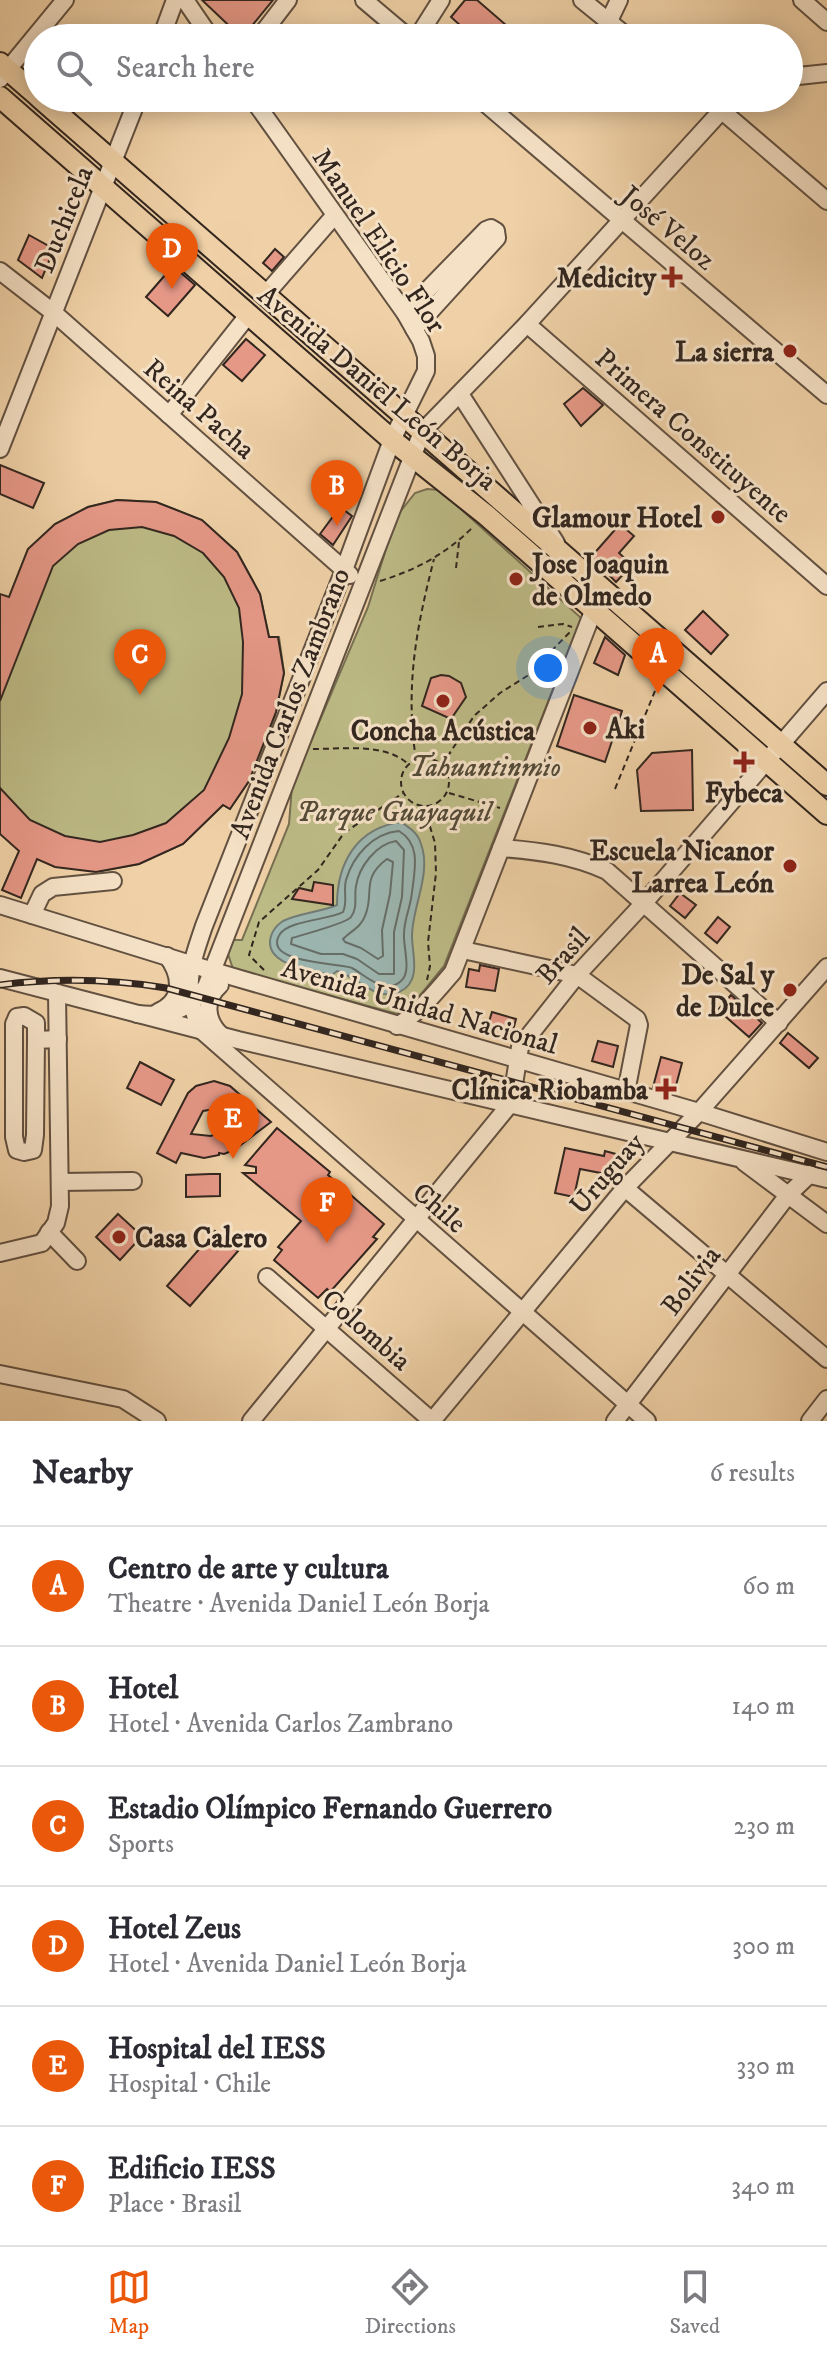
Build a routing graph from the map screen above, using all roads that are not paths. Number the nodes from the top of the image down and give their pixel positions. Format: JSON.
{"nodes":[{"id":1,"x":65,"y":0,"type":"edge"},
{"id":2,"x":175,"y":0,"type":"edge"},
{"id":3,"x":185,"y":0,"type":"edge"},
{"id":4,"x":288,"y":0,"type":"edge"},
{"id":5,"x":364,"y":0,"type":"edge"},
{"id":6,"x":441,"y":0,"type":"edge"},
{"id":7,"x":582,"y":0,"type":"edge"},
{"id":8,"x":619,"y":0,"type":"edge"},
{"id":9,"x":802,"y":0,"type":"edge"},
{"id":10,"x":827,"y":22,"type":"edge"},
{"id":11,"x":608,"y":23,"type":"joint"},
{"id":12,"x":44,"y":24,"type":"edge"},
{"id":13,"x":166,"y":24,"type":"edge"},
{"id":14,"x":201,"y":24,"type":"edge"},
{"id":15,"x":270,"y":24,"type":"edge"},
{"id":16,"x":392,"y":24,"type":"edge"},
{"id":17,"x":426,"y":24,"type":"edge"},
{"id":18,"x":24,"y":47,"type":"edge"},
{"id":19,"x":3,"y":71,"type":"edge"},
{"id":20,"x":827,"y":73,"type":"edge"},
{"id":21,"x":803,"y":76,"type":"edge"},
{"id":22,"x":24,"y":86,"type":"edge"},
{"id":23,"x":0,"y":97,"type":"edge"},
{"id":24,"x":56,"y":112,"type":"edge"},
{"id":25,"x":133,"y":112,"type":"edge"},
{"id":26,"x":262,"y":112,"type":"edge"},
{"id":27,"x":495,"y":112,"type":"edge"},
{"id":28,"x":721,"y":112,"type":"edge"},
{"id":29,"x":736,"y":112,"type":"edge"},
{"id":30,"x":114,"y":162,"type":"junction"},
{"id":31,"x":104,"y":187,"type":"junction"},
{"id":32,"x":827,"y":201,"type":"edge"},
{"id":33,"x":334,"y":216,"type":"junction"},
{"id":34,"x":621,"y":220,"type":"junction"},
{"id":35,"x":0,"y":271,"type":"edge"},
{"id":36,"x":266,"y":294,"type":"junction"},
{"id":37,"x":54,"y":313,"type":"junction"},
{"id":38,"x":405,"y":313,"type":"junction"},
{"id":39,"x":249,"y":314,"type":"junction"},
{"id":40,"x":527,"y":324,"type":"junction"},
{"id":41,"x":414,"y":329,"type":"junction"},
{"id":42,"x":460,"y":394,"type":"junction"},
{"id":43,"x":827,"y":395,"type":"edge"},
{"id":44,"x":169,"y":415,"type":"junction"},
{"id":45,"x":403,"y":417,"type":"junction"},
{"id":46,"x":422,"y":432,"type":"junction"},
{"id":47,"x":392,"y":440,"type":"junction"},
{"id":48,"x":0,"y":449,"type":"edge"},
{"id":49,"x":413,"y":456,"type":"junction"},
{"id":50,"x":565,"y":558,"type":"junction"},
{"id":51,"x":344,"y":570,"type":"junction"},
{"id":52,"x":364,"y":586,"type":"junction"},
{"id":53,"x":827,"y":586,"type":"edge"},
{"id":54,"x":594,"y":609,"type":"junction"},
{"id":55,"x":827,"y":691,"type":"edge"},
{"id":56,"x":773,"y":752,"type":"junction"},
{"id":57,"x":827,"y":785,"type":"edge"},
{"id":58,"x":827,"y":814,"type":"edge"},
{"id":59,"x":501,"y":848,"type":"junction"},
{"id":60,"x":113,"y":881,"type":"dead end"},
{"id":61,"x":643,"y":904,"type":"junction"},
{"id":62,"x":0,"y":905,"type":"edge"},
{"id":63,"x":32,"y":915,"type":"junction"},
{"id":64,"x":463,"y":950,"type":"junction"},
{"id":65,"x":167,"y":956,"type":"junction"},
{"id":66,"x":191,"y":964,"type":"junction"},
{"id":67,"x":827,"y":967,"type":"edge"},
{"id":68,"x":213,"y":971,"type":"junction"},
{"id":69,"x":577,"y":975,"type":"junction"},
{"id":70,"x":236,"y":978,"type":"junction"},
{"id":71,"x":3,"y":982,"type":"edge"},
{"id":72,"x":57,"y":993,"type":"junction"},
{"id":73,"x":191,"y":1004,"type":"junction"},
{"id":74,"x":137,"y":1014,"type":"junction"},
{"id":75,"x":779,"y":1023,"type":"junction"},
{"id":76,"x":397,"y":1026,"type":"junction"},
{"id":77,"x":201,"y":1030,"type":"junction"},
{"id":78,"x":221,"y":1035,"type":"junction"},
{"id":79,"x":58,"y":1039,"type":"junction"},
{"id":80,"x":36,"y":1040,"type":"junction"},
{"id":81,"x":518,"y":1061,"type":"junction"},
{"id":82,"x":626,"y":1092,"type":"junction"},
{"id":83,"x":511,"y":1103,"type":"junction"},
{"id":84,"x":699,"y":1112,"type":"junction"},
{"id":85,"x":669,"y":1141,"type":"junction"},
{"id":86,"x":827,"y":1152,"type":"edge"},
{"id":87,"x":740,"y":1159,"type":"junction"},
{"id":88,"x":819,"y":1176,"type":"edge"},
{"id":89,"x":133,"y":1181,"type":"dead end"},
{"id":90,"x":60,"y":1182,"type":"junction"},
{"id":91,"x":625,"y":1188,"type":"junction"},
{"id":92,"x":788,"y":1195,"type":"junction"},
{"id":93,"x":415,"y":1219,"type":"junction"},
{"id":94,"x":827,"y":1224,"type":"edge"},
{"id":95,"x":49,"y":1232,"type":"junction"},
{"id":96,"x":0,"y":1253,"type":"edge"},
{"id":97,"x":77,"y":1261,"type":"dead end"},
{"id":98,"x":727,"y":1274,"type":"junction"},
{"id":99,"x":267,"y":1277,"type":"dead end"},
{"id":100,"x":521,"y":1313,"type":"junction"},
{"id":101,"x":326,"y":1328,"type":"junction"},
{"id":102,"x":827,"y":1359,"type":"edge"},
{"id":103,"x":1,"y":1376,"type":"edge"},
{"id":104,"x":827,"y":1399,"type":"edge"},
{"id":105,"x":629,"y":1404,"type":"junction"},
{"id":106,"x":157,"y":1421,"type":"edge"},
{"id":107,"x":251,"y":1421,"type":"edge"},
{"id":108,"x":432,"y":1421,"type":"edge"},
{"id":109,"x":615,"y":1421,"type":"edge"},
{"id":110,"x":647,"y":1421,"type":"edge"},
{"id":111,"x":810,"y":1421,"type":"edge"}],
"edges":[{"from":1,"to":12,"type":"street"},
{"from":2,"to":13,"type":"street"},
{"from":3,"to":14,"type":"street"},
{"from":4,"to":15,"type":"street"},
{"from":5,"to":16,"type":"street"},
{"from":6,"to":17,"type":"street"},
{"from":7,"to":11,"type":"street"},
{"from":8,"to":11,"type":"street"},
{"from":9,"to":10,"type":"street"},
{"from":18,"to":19,"type":"street"},
{"from":19,"to":22,"type":"main road","name":"Avenida Daniel León Borja"},
{"from":20,"to":21,"type":"street"},
{"from":23,"to":31,"type":"main road","name":"Avenida Daniel León Borja"},
{"from":24,"to":30,"type":"main road","name":"Avenida Daniel León Borja"},
{"from":25,"to":30,"type":"street","name":"Duchicela"},
{"from":26,"to":33,"type":"street","name":"Manuel Elicio Flor"},
{"from":27,"to":34,"type":"street","name":"José Veloz"},
{"from":28,"to":34,"type":"street","name":"Avenida Carlos Zambrano"},
{"from":29,"to":32,"type":"street"},
{"from":30,"to":31,"type":"street","name":"Duchicela"},
{"from":30,"to":36,"type":"main road","name":"Avenida Daniel León Borja"},
{"from":31,"to":37,"type":"street","name":"Duchicela"},
{"from":31,"to":39,"type":"main road","name":"Avenida Daniel León Borja"},
{"from":33,"to":36,"type":"street"},
{"from":33,"to":38,"type":"street","name":"Manuel Elicio Flor"},
{"from":34,"to":40,"type":"street","name":"Avenida Carlos Zambrano"},
{"from":34,"to":43,"type":"street","name":"José Veloz"},
{"from":35,"to":37,"type":"street","name":"Reina Pacha"},
{"from":36,"to":45,"type":"main road","name":"Avenida Daniel León Borja"},
{"from":37,"to":44,"type":"street","name":"Reina Pacha"},
{"from":37,"to":48,"type":"street","name":"Duchicela"},
{"from":38,"to":41,"type":"street","name":"Manuel Elicio Flor"},
{"from":38,"to":41,"type":"street"},
{"from":39,"to":44,"type":"street"},
{"from":39,"to":47,"type":"main road","name":"Avenida Daniel León Borja"},
{"from":40,"to":42,"type":"street","name":"Avenida Carlos Zambrano"},
{"from":40,"to":53,"type":"street","name":"Primera Constituyente"},
{"from":41,"to":45,"type":"street","name":"Manuel Elicio Flor"},
{"from":42,"to":46,"type":"street","name":"Avenida Carlos Zambrano"},
{"from":42,"to":50,"type":"street"},
{"from":44,"to":51,"type":"street","name":"Reina Pacha"},
{"from":45,"to":46,"type":"main road","name":"Avenida Daniel León Borja"},
{"from":45,"to":47,"type":"street","name":"Avenida Carlos Zambrano"},
{"from":46,"to":49,"type":"street","name":"Avenida Carlos Zambrano"},
{"from":46,"to":50,"type":"main road","name":"Avenida Daniel León Borja"},
{"from":47,"to":49,"type":"main road","name":"Avenida Daniel León Borja"},
{"from":47,"to":51,"type":"street","name":"Avenida Carlos Zambrano"},
{"from":49,"to":52,"type":"street","name":"Avenida Carlos Zambrano"},
{"from":49,"to":54,"type":"main road","name":"Avenida Daniel León Borja"},
{"from":50,"to":56,"type":"main road","name":"Avenida Daniel León Borja"},
{"from":51,"to":52,"type":"street","name":"Reina Pacha"},
{"from":51,"to":66,"type":"street","name":"Avenida Carlos Zambrano"},
{"from":52,"to":68,"type":"street","name":"Avenida Carlos Zambrano"},
{"from":54,"to":56,"type":"main road","name":"Avenida Daniel León Borja"},
{"from":54,"to":59,"type":"street"},
{"from":55,"to":56,"type":"street","name":"Brasil"},
{"from":56,"to":57,"type":"main road","name":"Avenida Daniel León Borja"},
{"from":56,"to":58,"type":"main road","name":"Avenida Daniel León Borja"},
{"from":56,"to":61,"type":"street","name":"Brasil"},
{"from":59,"to":61,"type":"street"},
{"from":59,"to":64,"type":"street"},
{"from":60,"to":63,"type":"street"},
{"from":61,"to":69,"type":"street","name":"Brasil"},
{"from":61,"to":75,"type":"street"},
{"from":62,"to":63,"type":"street","name":"Avenida Unidad Nacional"},
{"from":63,"to":65,"type":"street","name":"Avenida Unidad Nacional"},
{"from":64,"to":69,"type":"street"},
{"from":64,"to":76,"type":"street"},
{"from":65,"to":66,"type":"street","name":"Avenida Unidad Nacional"},
{"from":65,"to":74,"type":"street"},
{"from":66,"to":68,"type":"street","name":"Avenida Unidad Nacional"},
{"from":66,"to":73,"type":"street"},
{"from":67,"to":75,"type":"street","name":"Uruguay"},
{"from":68,"to":70,"type":"street","name":"Avenida Unidad Nacional"},
{"from":68,"to":73,"type":"street","name":"Avenida Carlos Zambrano"},
{"from":69,"to":81,"type":"street","name":"Brasil"},
{"from":69,"to":82,"type":"street"},
{"from":70,"to":76,"type":"street","name":"Avenida Unidad Nacional"},
{"from":70,"to":78,"type":"street"},
{"from":71,"to":72,"type":"street"},
{"from":72,"to":74,"type":"street"},
{"from":72,"to":79,"type":"street"},
{"from":73,"to":74,"type":"street"},
{"from":73,"to":77,"type":"street"},
{"from":74,"to":77,"type":"street"},
{"from":75,"to":84,"type":"street","name":"Uruguay"},
{"from":76,"to":81,"type":"street","name":"Avenida Unidad Nacional"},
{"from":77,"to":78,"type":"street"},
{"from":77,"to":93,"type":"street","name":"Chile"},
{"from":78,"to":83,"type":"street"},
{"from":79,"to":80,"type":"street"},
{"from":79,"to":90,"type":"street"},
{"from":80,"to":80,"type":"street"},
{"from":81,"to":82,"type":"street","name":"Avenida Unidad Nacional"},
{"from":81,"to":83,"type":"street","name":"Brasil"},
{"from":82,"to":84,"type":"street","name":"Avenida Unidad Nacional"},
{"from":83,"to":85,"type":"street"},
{"from":83,"to":93,"type":"street"},
{"from":84,"to":85,"type":"street","name":"Uruguay"},
{"from":84,"to":86,"type":"street","name":"Avenida Unidad Nacional"},
{"from":85,"to":87,"type":"street"},
{"from":85,"to":91,"type":"street","name":"Uruguay"},
{"from":87,"to":88,"type":"street"},
{"from":87,"to":92,"type":"street"},
{"from":88,"to":92,"type":"street","name":"Bolivia"},
{"from":89,"to":90,"type":"street"},
{"from":90,"to":95,"type":"street"},
{"from":91,"to":98,"type":"street"},
{"from":91,"to":100,"type":"street","name":"Uruguay"},
{"from":92,"to":94,"type":"street"},
{"from":92,"to":98,"type":"street","name":"Bolivia"},
{"from":93,"to":100,"type":"street","name":"Chile"},
{"from":93,"to":101,"type":"street"},
{"from":95,"to":96,"type":"street"},
{"from":95,"to":97,"type":"street"},
{"from":98,"to":102,"type":"street"},
{"from":98,"to":105,"type":"street","name":"Bolivia"},
{"from":99,"to":101,"type":"street","name":"Colombia"},
{"from":100,"to":105,"type":"street","name":"Chile"},
{"from":100,"to":108,"type":"street","name":"Uruguay"},
{"from":101,"to":107,"type":"street"},
{"from":101,"to":108,"type":"street","name":"Colombia"},
{"from":103,"to":106,"type":"street"},
{"from":104,"to":111,"type":"street"},
{"from":105,"to":109,"type":"street","name":"Bolivia"},
{"from":105,"to":110,"type":"street","name":"Chile"}]}
